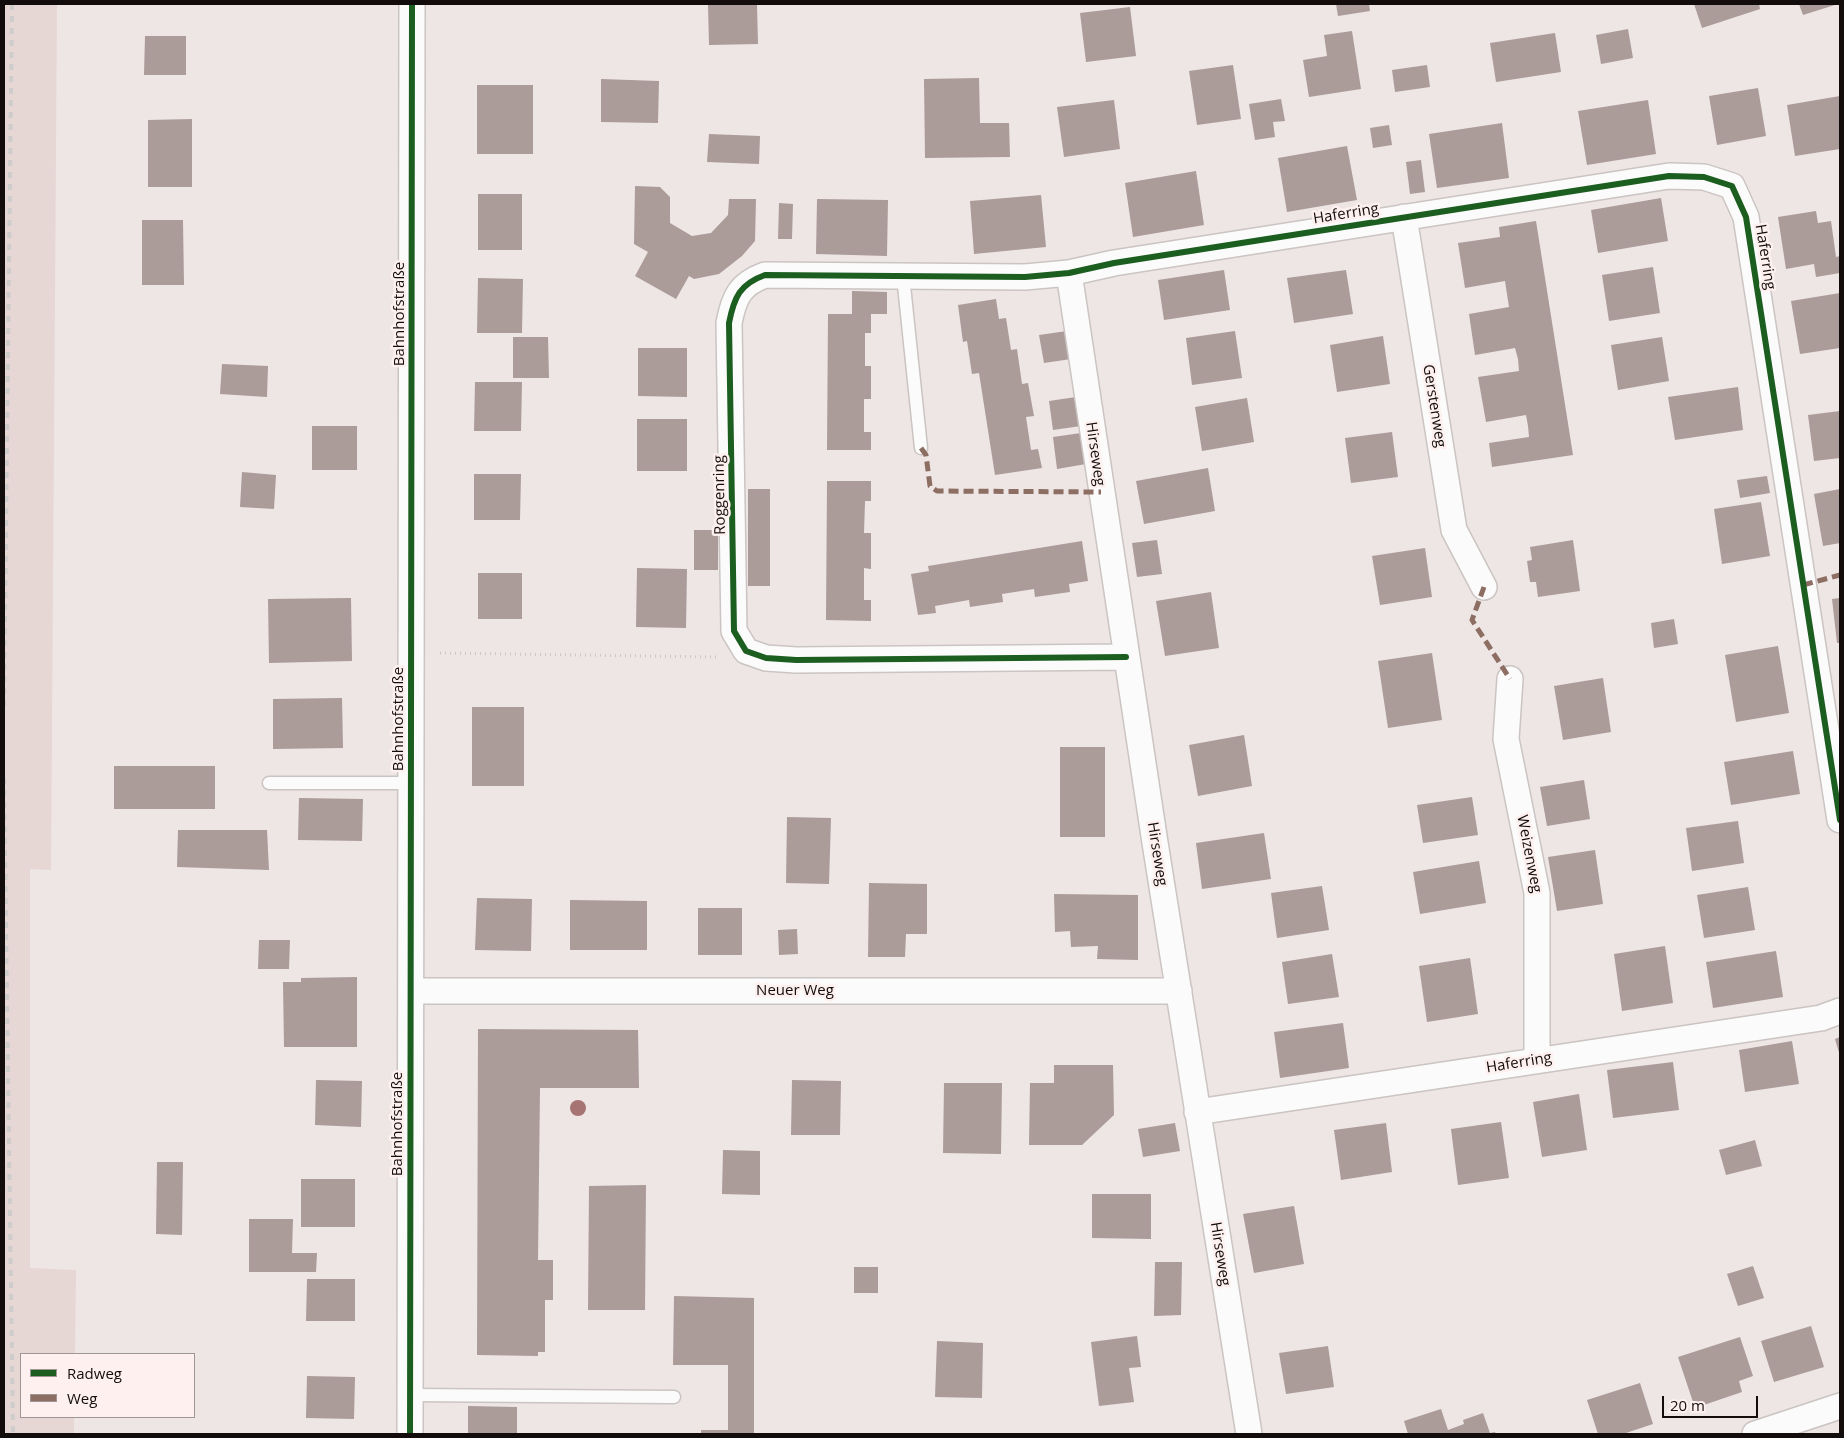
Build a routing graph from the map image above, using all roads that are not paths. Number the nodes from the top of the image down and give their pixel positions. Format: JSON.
{"nodes":[{"id":1,"x":412,"y":4,"type":"edge"},
{"id":2,"x":1404,"y":217,"type":"junction"},
{"id":3,"x":1069,"y":273,"type":"junction"},
{"id":4,"x":903,"y":276,"type":"junction"},
{"id":5,"x":921,"y":448,"type":"dead end"},
{"id":6,"x":1484,"y":587,"type":"dead end"},
{"id":7,"x":1126,"y":658,"type":"junction"},
{"id":8,"x":1510,"y":679,"type":"dead end"},
{"id":9,"x":269,"y":783,"type":"dead end"},
{"id":10,"x":411,"y":783,"type":"junction"},
{"id":11,"x":1840,"y":820,"type":"edge"},
{"id":12,"x":1179,"y":991,"type":"junction"},
{"id":13,"x":411,"y":992,"type":"junction"},
{"id":14,"x":1840,"y":1011,"type":"edge"},
{"id":15,"x":1537,"y":1060,"type":"junction"},
{"id":16,"x":1197,"y":1112,"type":"junction"},
{"id":17,"x":410,"y":1395,"type":"junction"},
{"id":18,"x":674,"y":1398,"type":"dead end"},
{"id":19,"x":1840,"y":1406,"type":"edge"},
{"id":20,"x":410,"y":1434,"type":"edge"},
{"id":21,"x":1250,"y":1434,"type":"edge"},
{"id":22,"x":1756,"y":1434,"type":"edge"}],
"edges":[{"from":1,"to":10,"type":"street","name":"Bahnhofstraße"},
{"from":2,"to":3,"type":"street","name":"Haferring"},
{"from":2,"to":6,"type":"street","name":"Gerstenweg"},
{"from":2,"to":11,"type":"street","name":"Haferring"},
{"from":3,"to":4,"type":"street","name":"Roggenring"},
{"from":3,"to":7,"type":"street","name":"Hirseweg"},
{"from":4,"to":5,"type":"lane"},
{"from":4,"to":7,"type":"street","name":"Roggenring"},
{"from":7,"to":12,"type":"street","name":"Hirseweg"},
{"from":8,"to":15,"type":"street","name":"Weizenweg"},
{"from":9,"to":10,"type":"lane"},
{"from":10,"to":13,"type":"street","name":"Bahnhofstraße"},
{"from":12,"to":13,"type":"street","name":"Neuer Weg"},
{"from":12,"to":16,"type":"street","name":"Hirseweg"},
{"from":13,"to":17,"type":"street","name":"Bahnhofstraße"},
{"from":14,"to":15,"type":"street","name":"Haferring"},
{"from":15,"to":16,"type":"street","name":"Haferring"},
{"from":16,"to":21,"type":"street","name":"Hirseweg"},
{"from":17,"to":18,"type":"lane"},
{"from":17,"to":20,"type":"street","name":"Bahnhofstraße"},
{"from":19,"to":22,"type":"street"}]}
